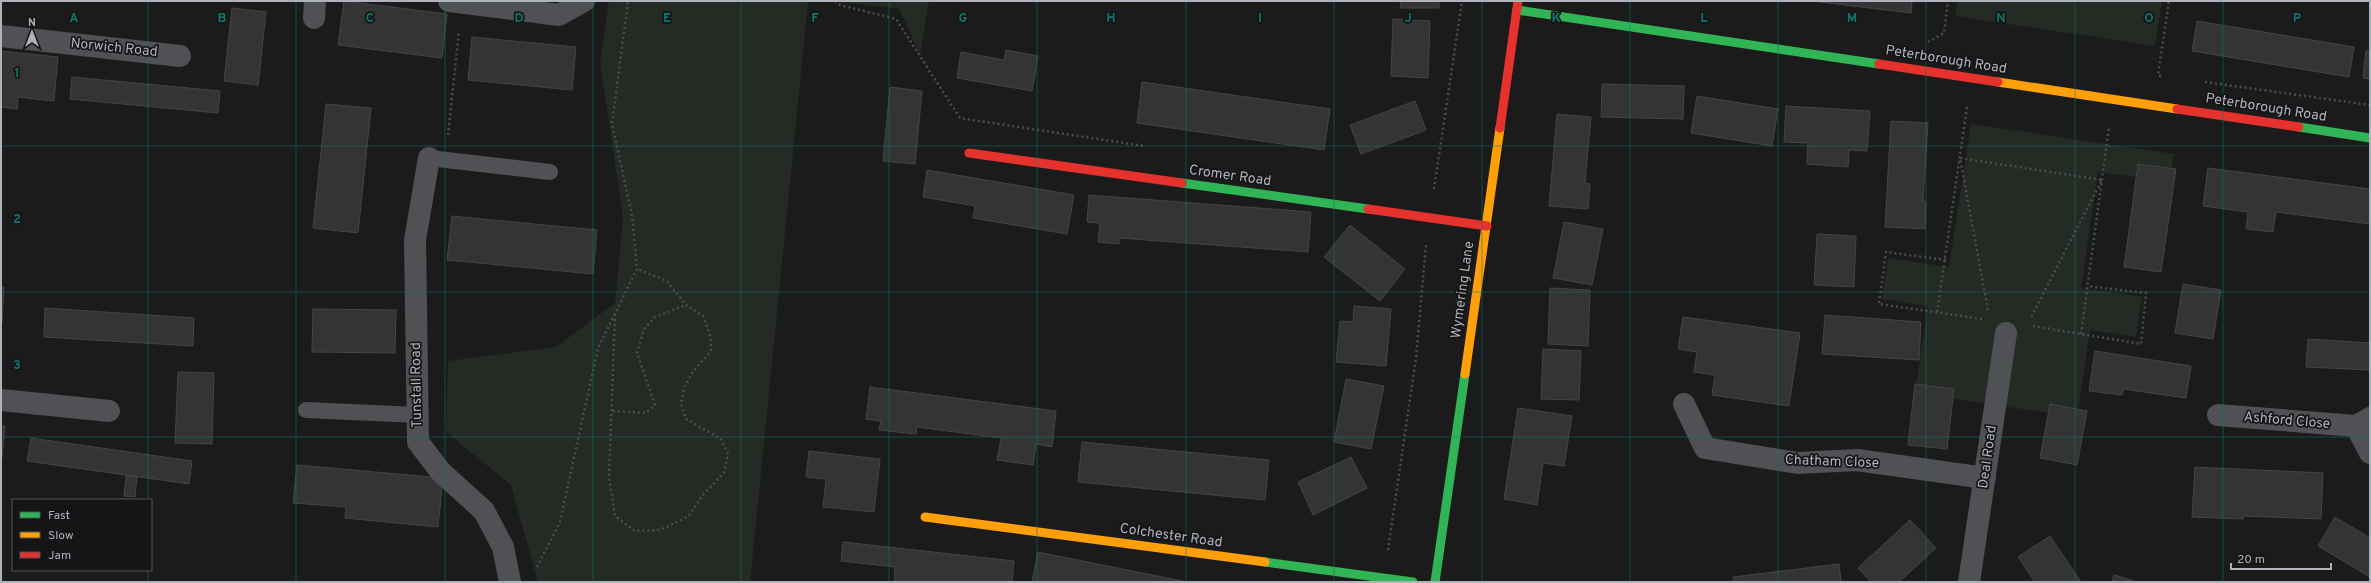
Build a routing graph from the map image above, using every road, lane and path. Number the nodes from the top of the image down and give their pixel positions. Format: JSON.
{"nodes":[{"id":1,"x":584,"y":1,"type":"edge"},
{"id":2,"x":628,"y":1,"type":"edge"},
{"id":3,"x":835,"y":1,"type":"edge"},
{"id":4,"x":1462,"y":1,"type":"edge"},
{"id":5,"x":2169,"y":1,"type":"edge"},
{"id":6,"x":455,"y":2,"type":"edge"},
{"id":7,"x":1518,"y":5,"type":"edge"},
{"id":8,"x":1,"y":36,"type":"edge"},
{"id":9,"x":180,"y":56,"type":"dead end"},
{"id":10,"x":2166,"y":76,"type":"dead end"},
{"id":11,"x":1971,"y":78,"type":"junction"},
{"id":12,"x":2198,"y":81,"type":"dead end"},
{"id":13,"x":2112,"y":99,"type":"junction"},
{"id":14,"x":2370,"y":105,"type":"edge"},
{"id":15,"x":2370,"y":138,"type":"edge"},
{"id":16,"x":1149,"y":147,"type":"dead end"},
{"id":17,"x":969,"y":153,"type":"dead end"},
{"id":18,"x":1960,"y":158,"type":"junction"},
{"id":19,"x":437,"y":159,"type":"junction"},
{"id":20,"x":550,"y":172,"type":"dead end"},
{"id":21,"x":2102,"y":180,"type":"junction"},
{"id":22,"x":1429,"y":218,"type":"junction"},
{"id":23,"x":1487,"y":226,"type":"junction"},
{"id":24,"x":637,"y":269,"type":"junction"},
{"id":25,"x":686,"y":305,"type":"junction"},
{"id":26,"x":1937,"y":312,"type":"dead end"},
{"id":27,"x":1989,"y":313,"type":"dead end"},
{"id":28,"x":616,"y":314,"type":"junction"},
{"id":29,"x":2027,"y":325,"type":"dead end"},
{"id":30,"x":2006,"y":333,"type":"dead end"},
{"id":31,"x":2081,"y":334,"type":"dead end"},
{"id":32,"x":1,"y":400,"type":"edge"},
{"id":33,"x":1684,"y":404,"type":"dead end"},
{"id":34,"x":306,"y":410,"type":"dead end"},
{"id":35,"x":109,"y":411,"type":"dead end"},
{"id":36,"x":613,"y":411,"type":"junction"},
{"id":37,"x":418,"y":415,"type":"junction"},
{"id":38,"x":2218,"y":415,"type":"dead end"},
{"id":39,"x":2363,"y":422,"type":"edge"},
{"id":40,"x":2370,"y":453,"type":"edge"},
{"id":41,"x":1985,"y":478,"type":"junction"},
{"id":42,"x":925,"y":517,"type":"dead end"},
{"id":43,"x":536,"y":569,"type":"dead end"},
{"id":44,"x":1384,"y":578,"type":"junction"},
{"id":45,"x":510,"y":582,"type":"edge"},
{"id":46,"x":1413,"y":582,"type":"edge"},
{"id":47,"x":1435,"y":582,"type":"edge"},
{"id":48,"x":1969,"y":582,"type":"edge"}],
"edges":[{"from":1,"to":6,"type":"street"},
{"from":2,"to":24,"type":"path"},
{"from":3,"to":16,"type":"path"},
{"from":4,"to":22,"type":"path"},
{"from":5,"to":10,"type":"path"},
{"from":6,"to":19,"type":"path"},
{"from":7,"to":11,"type":"street","name":"Peterborough Road"},
{"from":7,"to":23,"type":"street","name":"Wymering Lane"},
{"from":8,"to":9,"type":"street","name":"Norwich Road"},
{"from":11,"to":13,"type":"street","name":"Peterborough Road"},
{"from":11,"to":18,"type":"path"},
{"from":12,"to":14,"type":"path"},
{"from":13,"to":15,"type":"street","name":"Peterborough Road"},
{"from":13,"to":21,"type":"path"},
{"from":17,"to":22,"type":"street","name":"Cromer Road"},
{"from":18,"to":21,"type":"path"},
{"from":18,"to":26,"type":"path"},
{"from":18,"to":27,"type":"path"},
{"from":19,"to":20,"type":"lane"},
{"from":19,"to":37,"type":"street","name":"Tunstall Road"},
{"from":21,"to":29,"type":"path"},
{"from":21,"to":31,"type":"path"},
{"from":22,"to":23,"type":"street","name":"Cromer Road"},
{"from":22,"to":44,"type":"path"},
{"from":23,"to":47,"type":"street","name":"Wymering Lane"},
{"from":24,"to":25,"type":"path"},
{"from":24,"to":28,"type":"path"},
{"from":25,"to":36,"type":"path"},
{"from":25,"to":36,"type":"path"},
{"from":28,"to":36,"type":"path"},
{"from":28,"to":43,"type":"path"},
{"from":30,"to":41,"type":"street","name":"Deal Road"},
{"from":32,"to":35,"type":"street"},
{"from":33,"to":41,"type":"street","name":"Chatham Close"},
{"from":34,"to":37,"type":"lane"},
{"from":37,"to":45,"type":"street","name":"Tunstall Road"},
{"from":38,"to":39,"type":"street","name":"Ashford Close"},
{"from":39,"to":40,"type":"street","name":"Ashford Close"},
{"from":41,"to":48,"type":"street","name":"Deal Road"},
{"from":42,"to":44,"type":"street","name":"Colchester Road"},
{"from":44,"to":46,"type":"street","name":"Colchester Road"}]}
